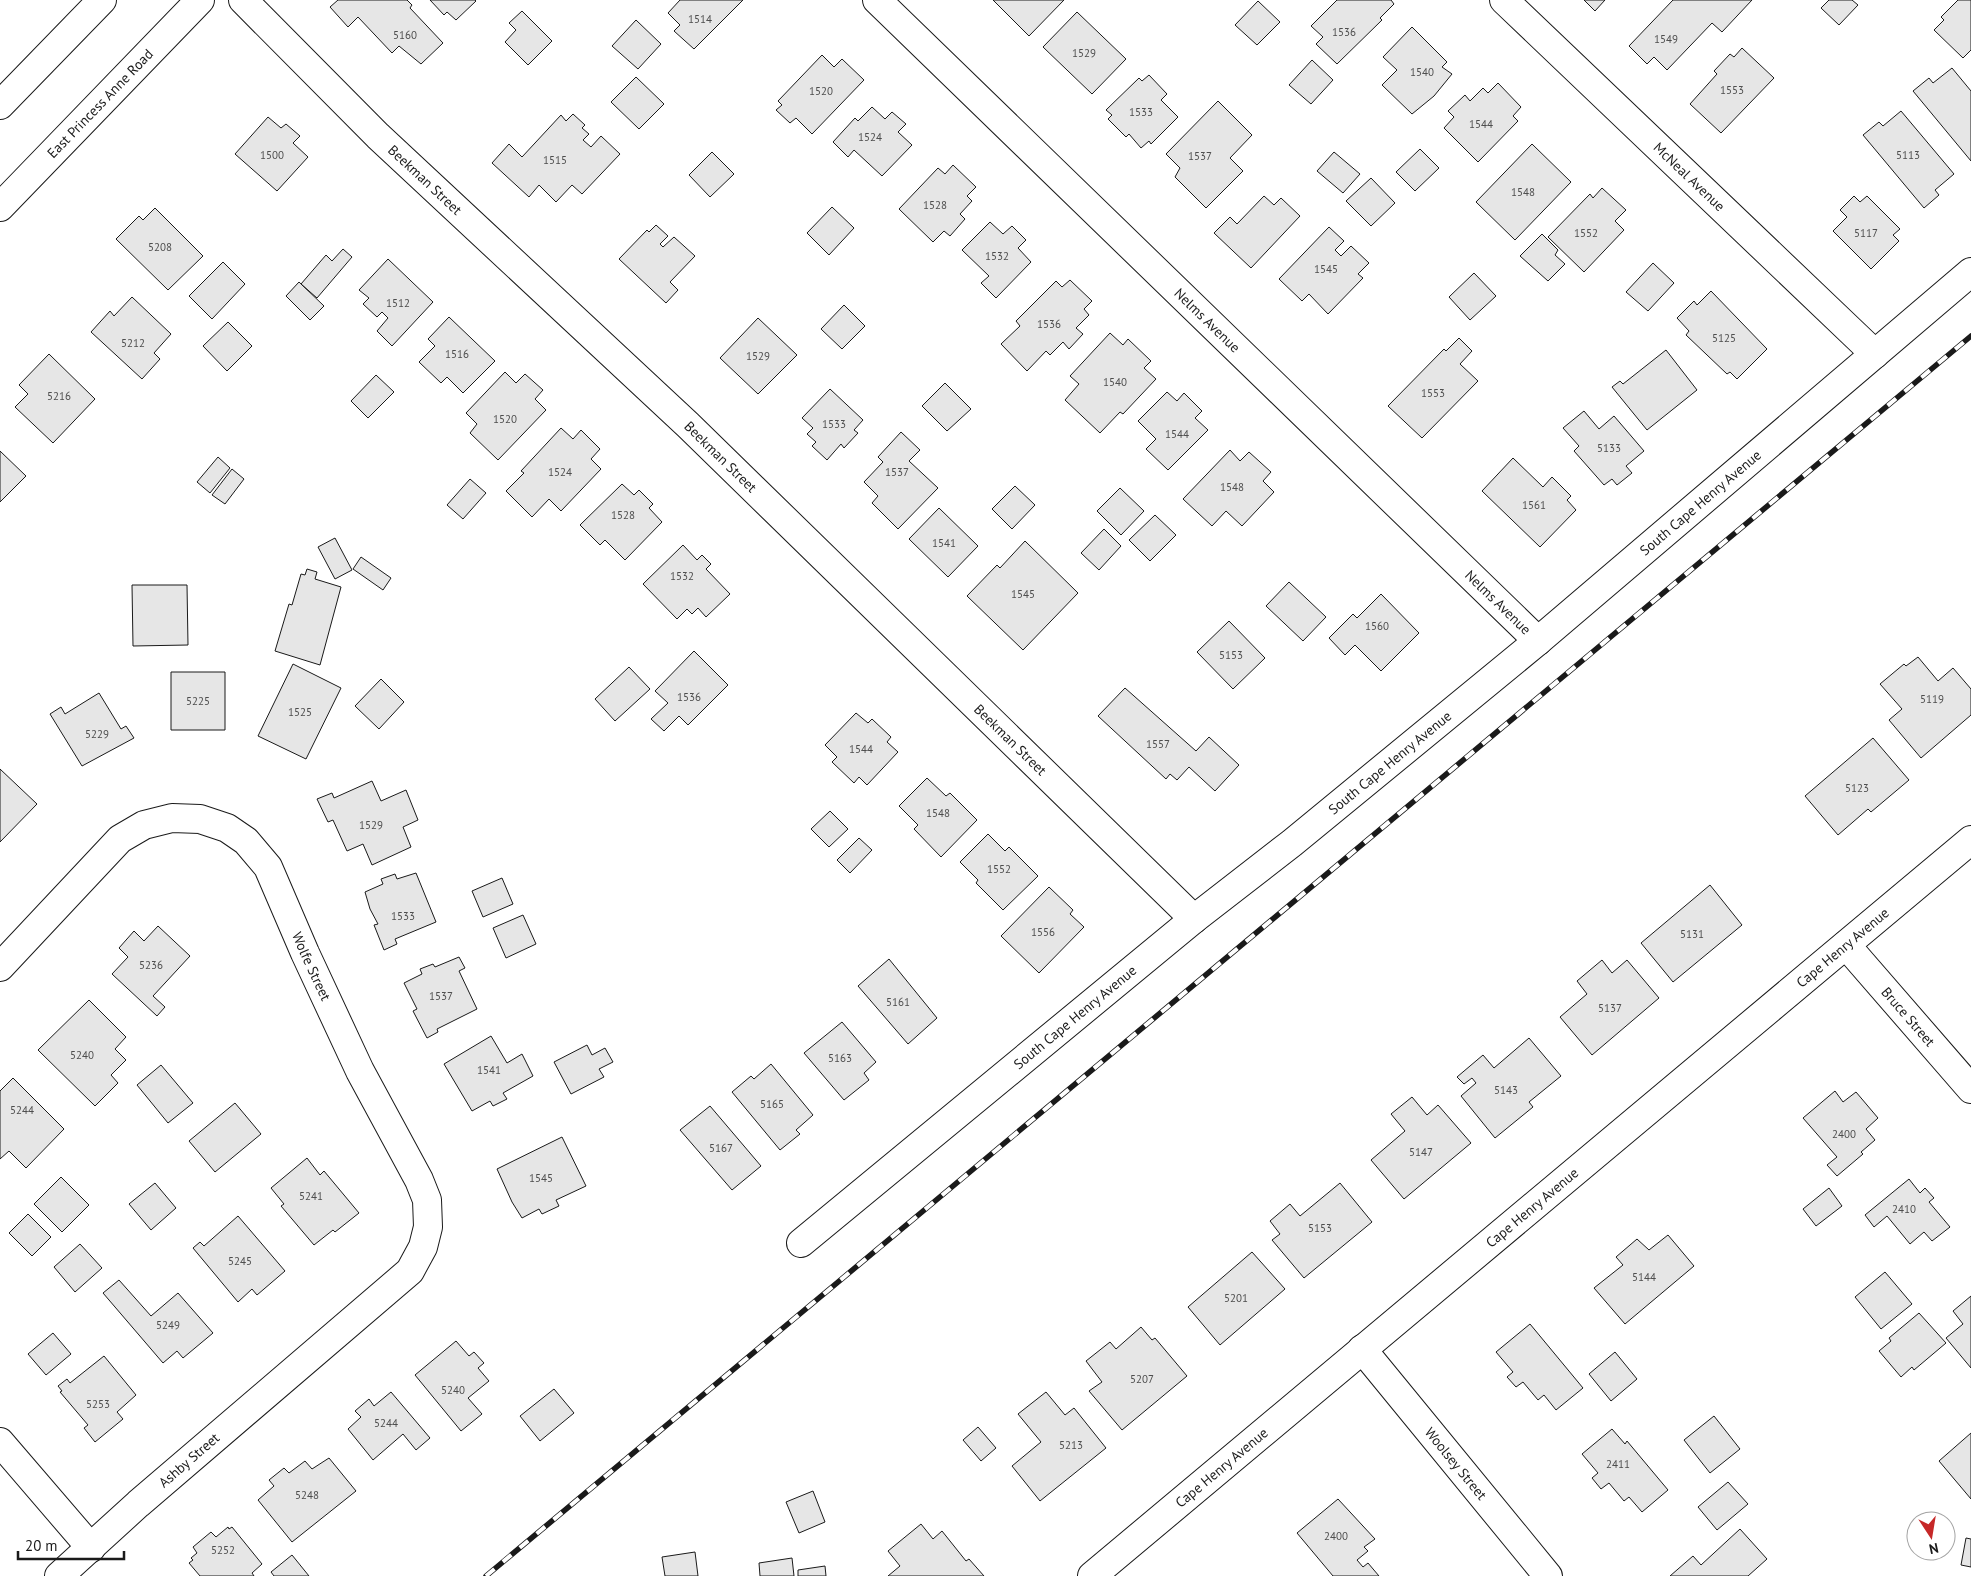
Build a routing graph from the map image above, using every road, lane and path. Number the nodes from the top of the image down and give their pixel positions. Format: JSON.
{"nodes":[{"id":1,"x":102,"y":0,"type":"edge"},
{"id":2,"x":200,"y":0,"type":"edge"},
{"id":3,"x":243,"y":0,"type":"edge"},
{"id":4,"x":877,"y":0,"type":"edge"},
{"id":5,"x":1504,"y":0,"type":"edge"},
{"id":6,"x":0,"y":105,"type":"edge"},
{"id":7,"x":0,"y":207,"type":"edge"},
{"id":8,"x":1971,"y":272,"type":"edge"},
{"id":9,"x":1874,"y":354,"type":"junction"},
{"id":10,"x":1538,"y":641,"type":"junction"},
{"id":11,"x":1971,"y":840,"type":"edge"},
{"id":12,"x":1194,"y":919,"type":"junction"},
{"id":13,"x":1846,"y":945,"type":"junction"},
{"id":14,"x":0,"y":968,"type":"edge"},
{"id":15,"x":1971,"y":1089,"type":"edge"},
{"id":16,"x":801,"y":1243,"type":"dead end"},
{"id":17,"x":321,"y":1347,"type":"joint"},
{"id":18,"x":1362,"y":1349,"type":"junction"},
{"id":19,"x":0,"y":1442,"type":"edge"},
{"id":20,"x":91,"y":1548,"type":"junction"},
{"id":21,"x":59,"y":1576,"type":"edge"},
{"id":22,"x":1092,"y":1576,"type":"edge"},
{"id":23,"x":1548,"y":1576,"type":"edge"}],
"edges":[{"from":1,"to":6,"type":"street"},
{"from":2,"to":7,"type":"street","name":"East Princess Anne Road"},
{"from":3,"to":12,"type":"street","name":"Beekman Street"},
{"from":4,"to":10,"type":"street","name":"Nelms Avenue"},
{"from":5,"to":9,"type":"street","name":"McNeal Avenue"},
{"from":8,"to":9,"type":"street","name":"South Cape Henry Avenue"},
{"from":9,"to":10,"type":"street","name":"South Cape Henry Avenue"},
{"from":10,"to":12,"type":"street","name":"South Cape Henry Avenue"},
{"from":11,"to":13,"type":"street","name":"Cape Henry Avenue"},
{"from":12,"to":16,"type":"street","name":"South Cape Henry Avenue"},
{"from":13,"to":15,"type":"street","name":"Bruce Street"},
{"from":13,"to":18,"type":"street","name":"Cape Henry Avenue"},
{"from":14,"to":17,"type":"street","name":"Wolfe Street"},
{"from":17,"to":20,"type":"street","name":"Ashby Street"},
{"from":18,"to":22,"type":"street","name":"Cape Henry Avenue"},
{"from":18,"to":23,"type":"street","name":"Woolsey Street"},
{"from":19,"to":20,"type":"street"},
{"from":20,"to":21,"type":"street","name":"Ashby Street"}]}
